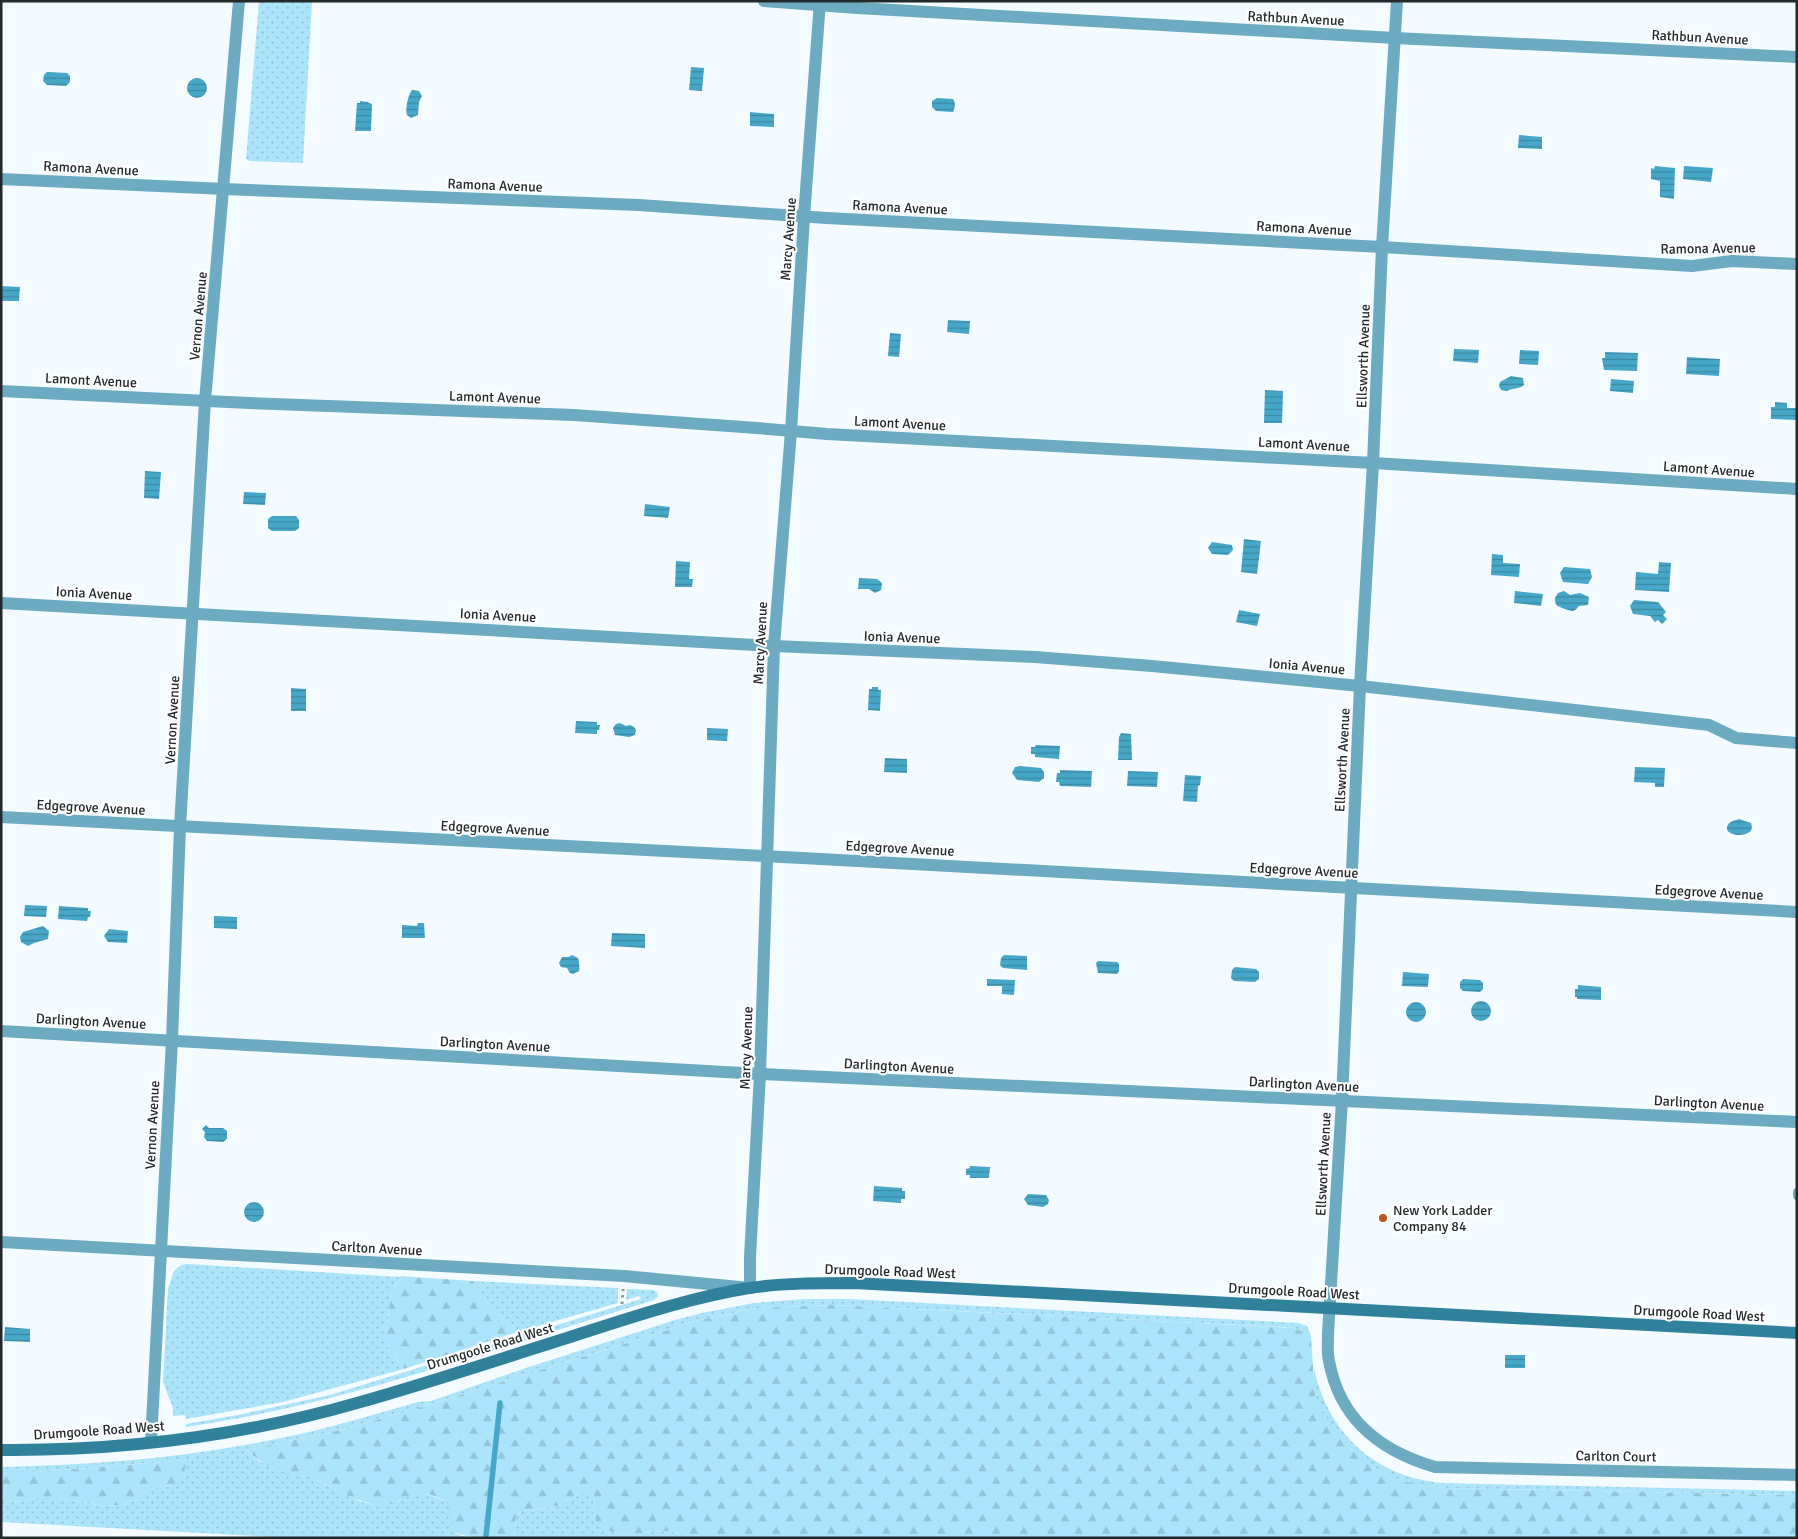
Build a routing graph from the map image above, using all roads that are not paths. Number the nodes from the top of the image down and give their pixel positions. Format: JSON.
{"nodes":[{"id":1,"x":239,"y":1,"type":"edge"},
{"id":2,"x":764,"y":1,"type":"edge"},
{"id":3,"x":1397,"y":1,"type":"edge"},
{"id":4,"x":819,"y":4,"type":"edge"},
{"id":5,"x":1395,"y":38,"type":"junction"},
{"id":6,"x":1797,"y":57,"type":"edge"},
{"id":7,"x":1,"y":179,"type":"edge"},
{"id":8,"x":224,"y":189,"type":"junction"},
{"id":9,"x":804,"y":217,"type":"junction"},
{"id":10,"x":1382,"y":247,"type":"junction"},
{"id":11,"x":1797,"y":264,"type":"edge"},
{"id":12,"x":1,"y":391,"type":"edge"},
{"id":13,"x":205,"y":401,"type":"junction"},
{"id":14,"x":791,"y":431,"type":"junction"},
{"id":15,"x":1373,"y":463,"type":"junction"},
{"id":16,"x":1797,"y":489,"type":"edge"},
{"id":17,"x":1,"y":603,"type":"edge"},
{"id":18,"x":193,"y":613,"type":"junction"},
{"id":19,"x":774,"y":646,"type":"junction"},
{"id":20,"x":1360,"y":686,"type":"junction"},
{"id":21,"x":1797,"y":743,"type":"edge"},
{"id":22,"x":1,"y":818,"type":"edge"},
{"id":23,"x":180,"y":827,"type":"junction"},
{"id":24,"x":766,"y":856,"type":"junction"},
{"id":25,"x":1351,"y":888,"type":"junction"},
{"id":26,"x":1797,"y":912,"type":"edge"},
{"id":27,"x":1,"y":1031,"type":"edge"},
{"id":28,"x":172,"y":1040,"type":"junction"},
{"id":29,"x":760,"y":1074,"type":"junction"},
{"id":30,"x":1342,"y":1100,"type":"junction"},
{"id":31,"x":1797,"y":1122,"type":"edge"},
{"id":32,"x":1797,"y":1192,"type":"edge"},
{"id":33,"x":1797,"y":1196,"type":"edge"},
{"id":34,"x":1,"y":1242,"type":"edge"},
{"id":35,"x":160,"y":1251,"type":"junction"},
{"id":36,"x":750,"y":1288,"type":"junction"},
{"id":37,"x":1330,"y":1308,"type":"junction"},
{"id":38,"x":1797,"y":1333,"type":"edge"},
{"id":39,"x":151,"y":1442,"type":"junction"},
{"id":40,"x":1,"y":1450,"type":"edge"},
{"id":41,"x":1435,"y":1467,"type":"joint"},
{"id":42,"x":1797,"y":1475,"type":"edge"}],
"edges":[{"from":1,"to":8,"type":"street","name":"Vernon Avenue"},
{"from":2,"to":4,"type":"street","name":"Rathbun Avenue"},
{"from":3,"to":5,"type":"street","name":"Ellsworth Avenue"},
{"from":4,"to":5,"type":"street","name":"Rathbun Avenue"},
{"from":4,"to":9,"type":"street","name":"Marcy Avenue"},
{"from":5,"to":6,"type":"street","name":"Rathbun Avenue"},
{"from":5,"to":10,"type":"street","name":"Ellsworth Avenue"},
{"from":7,"to":8,"type":"street","name":"Ramona Avenue"},
{"from":8,"to":9,"type":"street","name":"Ramona Avenue"},
{"from":8,"to":13,"type":"street","name":"Vernon Avenue"},
{"from":9,"to":10,"type":"street","name":"Ramona Avenue"},
{"from":9,"to":14,"type":"street","name":"Marcy Avenue"},
{"from":10,"to":11,"type":"street","name":"Ramona Avenue"},
{"from":10,"to":15,"type":"street","name":"Ellsworth Avenue"},
{"from":12,"to":13,"type":"street","name":"Lamont Avenue"},
{"from":13,"to":14,"type":"street","name":"Lamont Avenue"},
{"from":13,"to":18,"type":"street","name":"Vernon Avenue"},
{"from":14,"to":15,"type":"street","name":"Lamont Avenue"},
{"from":14,"to":19,"type":"street","name":"Marcy Avenue"},
{"from":15,"to":16,"type":"street","name":"Lamont Avenue"},
{"from":15,"to":20,"type":"street","name":"Ellsworth Avenue"},
{"from":17,"to":18,"type":"street","name":"Ionia Avenue"},
{"from":18,"to":19,"type":"street","name":"Ionia Avenue"},
{"from":18,"to":23,"type":"street","name":"Vernon Avenue"},
{"from":19,"to":20,"type":"street","name":"Ionia Avenue"},
{"from":19,"to":24,"type":"street","name":"Marcy Avenue"},
{"from":20,"to":21,"type":"street","name":"Ionia Avenue"},
{"from":20,"to":25,"type":"street","name":"Ellsworth Avenue"},
{"from":22,"to":23,"type":"street","name":"Edgegrove Avenue"},
{"from":23,"to":24,"type":"street","name":"Edgegrove Avenue"},
{"from":23,"to":28,"type":"street","name":"Vernon Avenue"},
{"from":24,"to":25,"type":"street","name":"Edgegrove Avenue"},
{"from":24,"to":29,"type":"street","name":"Marcy Avenue"},
{"from":25,"to":26,"type":"street","name":"Edgegrove Avenue"},
{"from":25,"to":30,"type":"street","name":"Ellsworth Avenue"},
{"from":27,"to":28,"type":"street","name":"Darlington Avenue"},
{"from":28,"to":29,"type":"street","name":"Darlington Avenue"},
{"from":28,"to":35,"type":"street","name":"Vernon Avenue"},
{"from":29,"to":30,"type":"street","name":"Darlington Avenue"},
{"from":29,"to":36,"type":"street","name":"Marcy Avenue"},
{"from":30,"to":31,"type":"street","name":"Darlington Avenue"},
{"from":30,"to":37,"type":"street","name":"Ellsworth Avenue"},
{"from":32,"to":33,"type":"lane"},
{"from":34,"to":35,"type":"street","name":"Carlton Avenue"},
{"from":35,"to":36,"type":"street","name":"Carlton Avenue"},
{"from":35,"to":39,"type":"street","name":"Vernon Avenue"},
{"from":36,"to":37,"type":"main road","name":"Drumgoole Road West"},
{"from":36,"to":39,"type":"main road","name":"Drumgoole Road West"},
{"from":37,"to":38,"type":"main road","name":"Drumgoole Road West"},
{"from":37,"to":41,"type":"street","name":"Ellsworth Avenue"},
{"from":39,"to":40,"type":"main road","name":"Drumgoole Road West"},
{"from":41,"to":42,"type":"street","name":"Carlton Court"}]}
